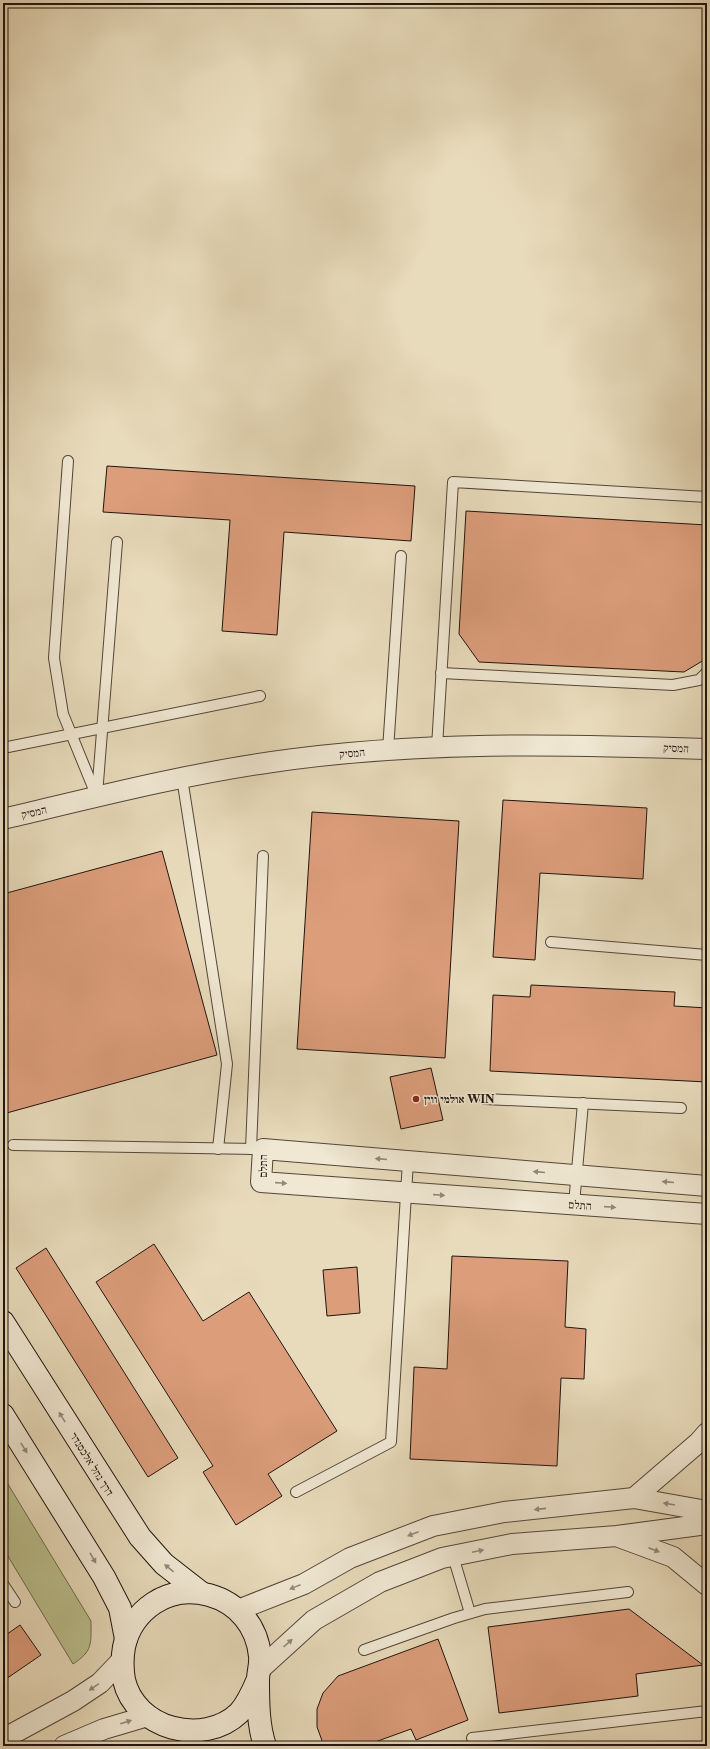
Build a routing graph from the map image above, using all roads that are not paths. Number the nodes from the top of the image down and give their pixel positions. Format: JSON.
{"nodes":[{"id":1,"x":68,"y":462,"type":"dead end"},
{"id":2,"x":707,"y":497,"type":"edge"},
{"id":3,"x":117,"y":542,"type":"dead end"},
{"id":4,"x":401,"y":556,"type":"dead end"},
{"id":5,"x":707,"y":672,"type":"edge"},
{"id":6,"x":441,"y":673,"type":"junction"},
{"id":7,"x":260,"y":696,"type":"dead end"},
{"id":8,"x":103,"y":728,"type":"junction"},
{"id":9,"x":72,"y":734,"type":"junction"},
{"id":10,"x":437,"y":747,"type":"junction"},
{"id":11,"x":3,"y":748,"type":"edge"},
{"id":12,"x":707,"y":749,"type":"edge"},
{"id":13,"x":388,"y":750,"type":"junction"},
{"id":14,"x":182,"y":778,"type":"junction"},
{"id":15,"x":97,"y":796,"type":"junction"},
{"id":16,"x":3,"y":819,"type":"edge"},
{"id":17,"x":263,"y":856,"type":"dead end"},
{"id":18,"x":551,"y":942,"type":"dead end"},
{"id":19,"x":707,"y":955,"type":"edge"},
{"id":20,"x":485,"y":1099,"type":"dead end"},
{"id":21,"x":583,"y":1103,"type":"junction"},
{"id":22,"x":681,"y":1108,"type":"dead end"},
{"id":23,"x":13,"y":1145,"type":"dead end"},
{"id":24,"x":218,"y":1148,"type":"junction"},
{"id":25,"x":257,"y":1149,"type":"junction"},
{"id":26,"x":408,"y":1161,"type":"junction"},
{"id":27,"x":577,"y":1175,"type":"junction"},
{"id":28,"x":707,"y":1186,"type":"edge"},
{"id":29,"x":406,"y":1192,"type":"junction"},
{"id":30,"x":574,"y":1204,"type":"junction"},
{"id":31,"x":707,"y":1214,"type":"edge"},
{"id":32,"x":3,"y":1322,"type":"edge"},
{"id":33,"x":3,"y":1415,"type":"edge"},
{"id":34,"x":707,"y":1433,"type":"edge"},
{"id":35,"x":296,"y":1492,"type":"dead end"},
{"id":36,"x":634,"y":1498,"type":"junction"},
{"id":37,"x":707,"y":1511,"type":"edge"},
{"id":38,"x":707,"y":1524,"type":"edge"},
{"id":39,"x":617,"y":1536,"type":"junction"},
{"id":40,"x":453,"y":1556,"type":"junction"},
{"id":41,"x":3,"y":1584,"type":"edge"},
{"id":42,"x":707,"y":1585,"type":"edge"},
{"id":43,"x":200,"y":1592,"type":"junction"},
{"id":44,"x":628,"y":1592,"type":"dead end"},
{"id":45,"x":15,"y":1602,"type":"dead end"},
{"id":46,"x":238,"y":1610,"type":"junction"},
{"id":47,"x":470,"y":1613,"type":"junction"},
{"id":48,"x":126,"y":1639,"type":"junction"},
{"id":49,"x":364,"y":1650,"type":"dead end"},
{"id":50,"x":122,"y":1660,"type":"junction"},
{"id":51,"x":259,"y":1674,"type":"junction"},
{"id":52,"x":707,"y":1711,"type":"edge"},
{"id":53,"x":148,"y":1716,"type":"junction"},
{"id":54,"x":185,"y":1738,"type":"edge"},
{"id":55,"x":472,"y":1738,"type":"dead end"},
{"id":56,"x":3,"y":1739,"type":"edge"},
{"id":57,"x":64,"y":1746,"type":"edge"},
{"id":58,"x":265,"y":1746,"type":"edge"}],
"edges":[{"from":1,"to":9,"type":"lane"},
{"from":2,"to":6,"type":"lane"},
{"from":3,"to":8,"type":"lane"},
{"from":4,"to":13,"type":"lane"},
{"from":5,"to":6,"type":"lane"},
{"from":6,"to":10,"type":"lane"},
{"from":7,"to":8,"type":"lane"},
{"from":8,"to":9,"type":"lane"},
{"from":8,"to":15,"type":"lane"},
{"from":9,"to":11,"type":"lane"},
{"from":9,"to":15,"type":"lane"},
{"from":10,"to":12,"type":"street","name":"המסיק"},
{"from":10,"to":13,"type":"street","name":"המסיק"},
{"from":13,"to":14,"type":"street","name":"המסיק"},
{"from":14,"to":15,"type":"street","name":"המסיק"},
{"from":14,"to":24,"type":"lane"},
{"from":15,"to":16,"type":"street","name":"המסיק"},
{"from":17,"to":25,"type":"lane"},
{"from":18,"to":19,"type":"lane"},
{"from":20,"to":21,"type":"lane"},
{"from":21,"to":22,"type":"lane"},
{"from":21,"to":27,"type":"lane"},
{"from":23,"to":24,"type":"lane"},
{"from":24,"to":25,"type":"lane"},
{"from":26,"to":25,"type":"street","name":"התלם","one_way":true},
{"from":25,"to":29,"type":"street","name":"התלם","one_way":true},
{"from":27,"to":26,"type":"street","name":"התלם","one_way":true},
{"from":26,"to":29,"type":"lane"},
{"from":28,"to":27,"type":"street","name":"התלם","one_way":true},
{"from":27,"to":30,"type":"lane"},
{"from":29,"to":30,"type":"street","name":"התלם","one_way":true},
{"from":29,"to":35,"type":"lane"},
{"from":30,"to":31,"type":"street","name":"התלם","one_way":true},
{"from":43,"to":32,"type":"street","name":"דרך נחל אלכסנדר","one_way":true},
{"from":33,"to":48,"type":"street","one_way":true},
{"from":34,"to":36,"type":"street"},
{"from":37,"to":36,"type":"street","one_way":true},
{"from":36,"to":46,"type":"street","one_way":true},
{"from":38,"to":39,"type":"street"},
{"from":40,"to":39,"type":"street","one_way":true},
{"from":39,"to":42,"type":"street","one_way":true},
{"from":40,"to":47,"type":"lane"},
{"from":51,"to":40,"type":"street","one_way":true},
{"from":41,"to":45,"type":"lane"},
{"from":43,"to":46,"type":"street"},
{"from":43,"to":48,"type":"street"},
{"from":44,"to":47,"type":"lane"},
{"from":46,"to":51,"type":"street"},
{"from":47,"to":49,"type":"lane"},
{"from":48,"to":50,"type":"street"},
{"from":50,"to":53,"type":"street"},
{"from":50,"to":56,"type":"street","one_way":true},
{"from":51,"to":54,"type":"street"},
{"from":51,"to":58,"type":"street"},
{"from":52,"to":55,"type":"lane"},
{"from":53,"to":54,"type":"street"},
{"from":57,"to":53,"type":"street","one_way":true}]}
